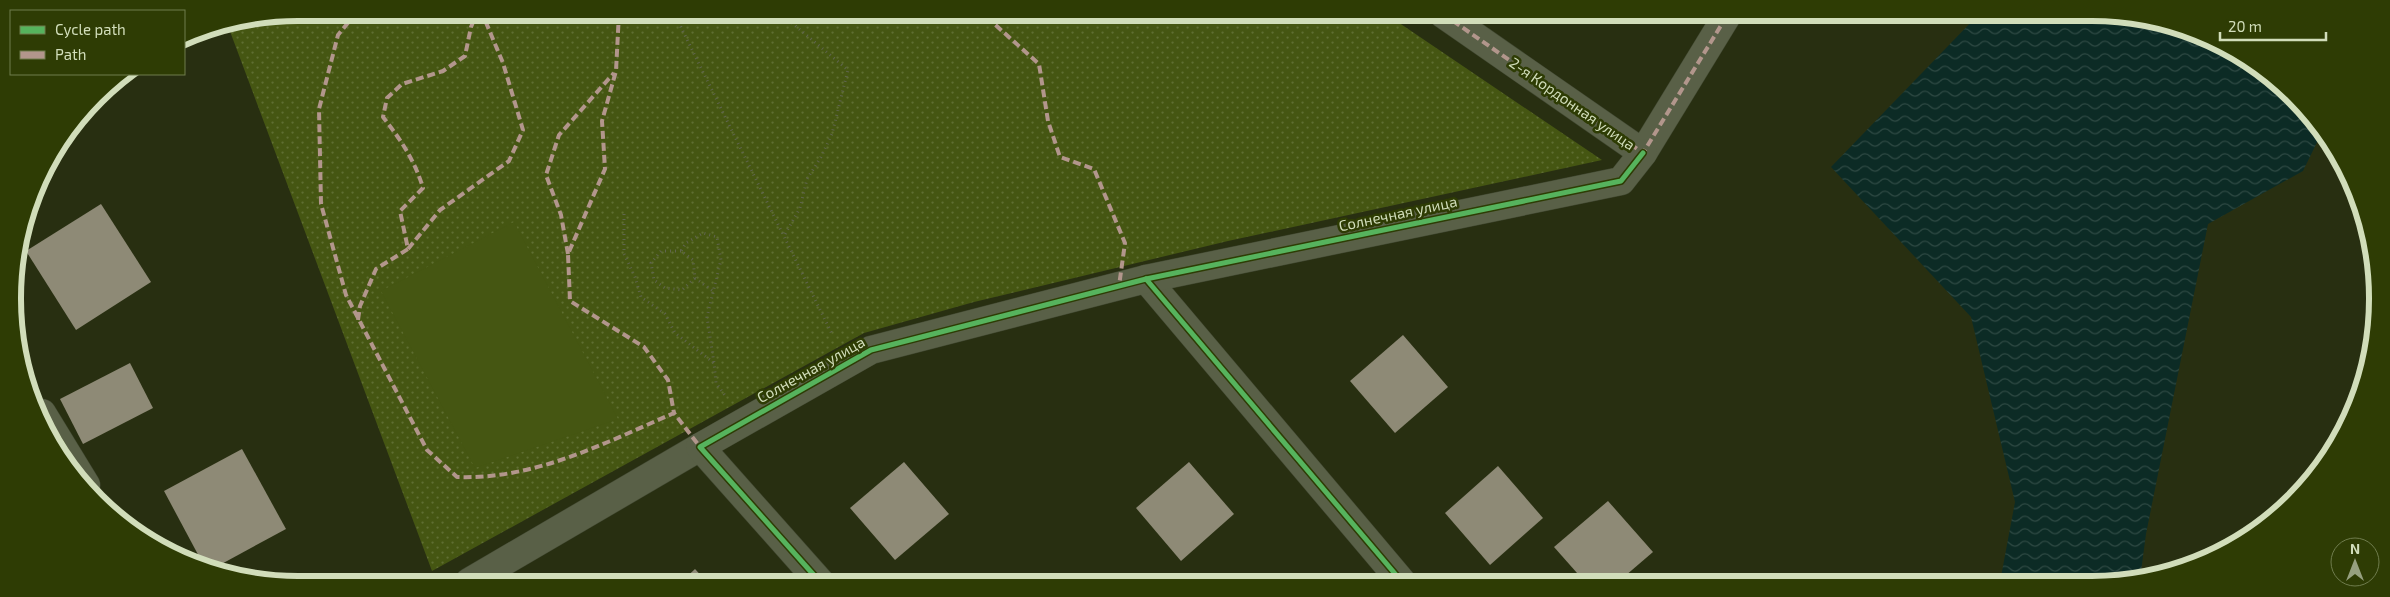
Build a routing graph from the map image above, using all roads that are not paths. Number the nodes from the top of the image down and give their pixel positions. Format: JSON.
{"nodes":[{"id":1,"x":1453,"y":21,"type":"edge"},
{"id":2,"x":1724,"y":21,"type":"edge"},
{"id":3,"x":1643,"y":153,"type":"junction"},
{"id":4,"x":1146,"y":279,"type":"junction"},
{"id":5,"x":700,"y":447,"type":"junction"},
{"id":6,"x":479,"y":576,"type":"edge"},
{"id":7,"x":815,"y":576,"type":"edge"},
{"id":8,"x":1397,"y":576,"type":"edge"}],
"edges":[{"from":1,"to":3,"type":"street","name":"2-я Кордонная улица"},
{"from":2,"to":3,"type":"street","name":"2-я Кордонная улица"},
{"from":3,"to":4,"type":"street","name":"Солнечная улица"},
{"from":4,"to":5,"type":"street","name":"Солнечная улица"},
{"from":4,"to":8,"type":"street"},
{"from":5,"to":6,"type":"street","name":"Солнечная улица"},
{"from":5,"to":7,"type":"street"}]}
